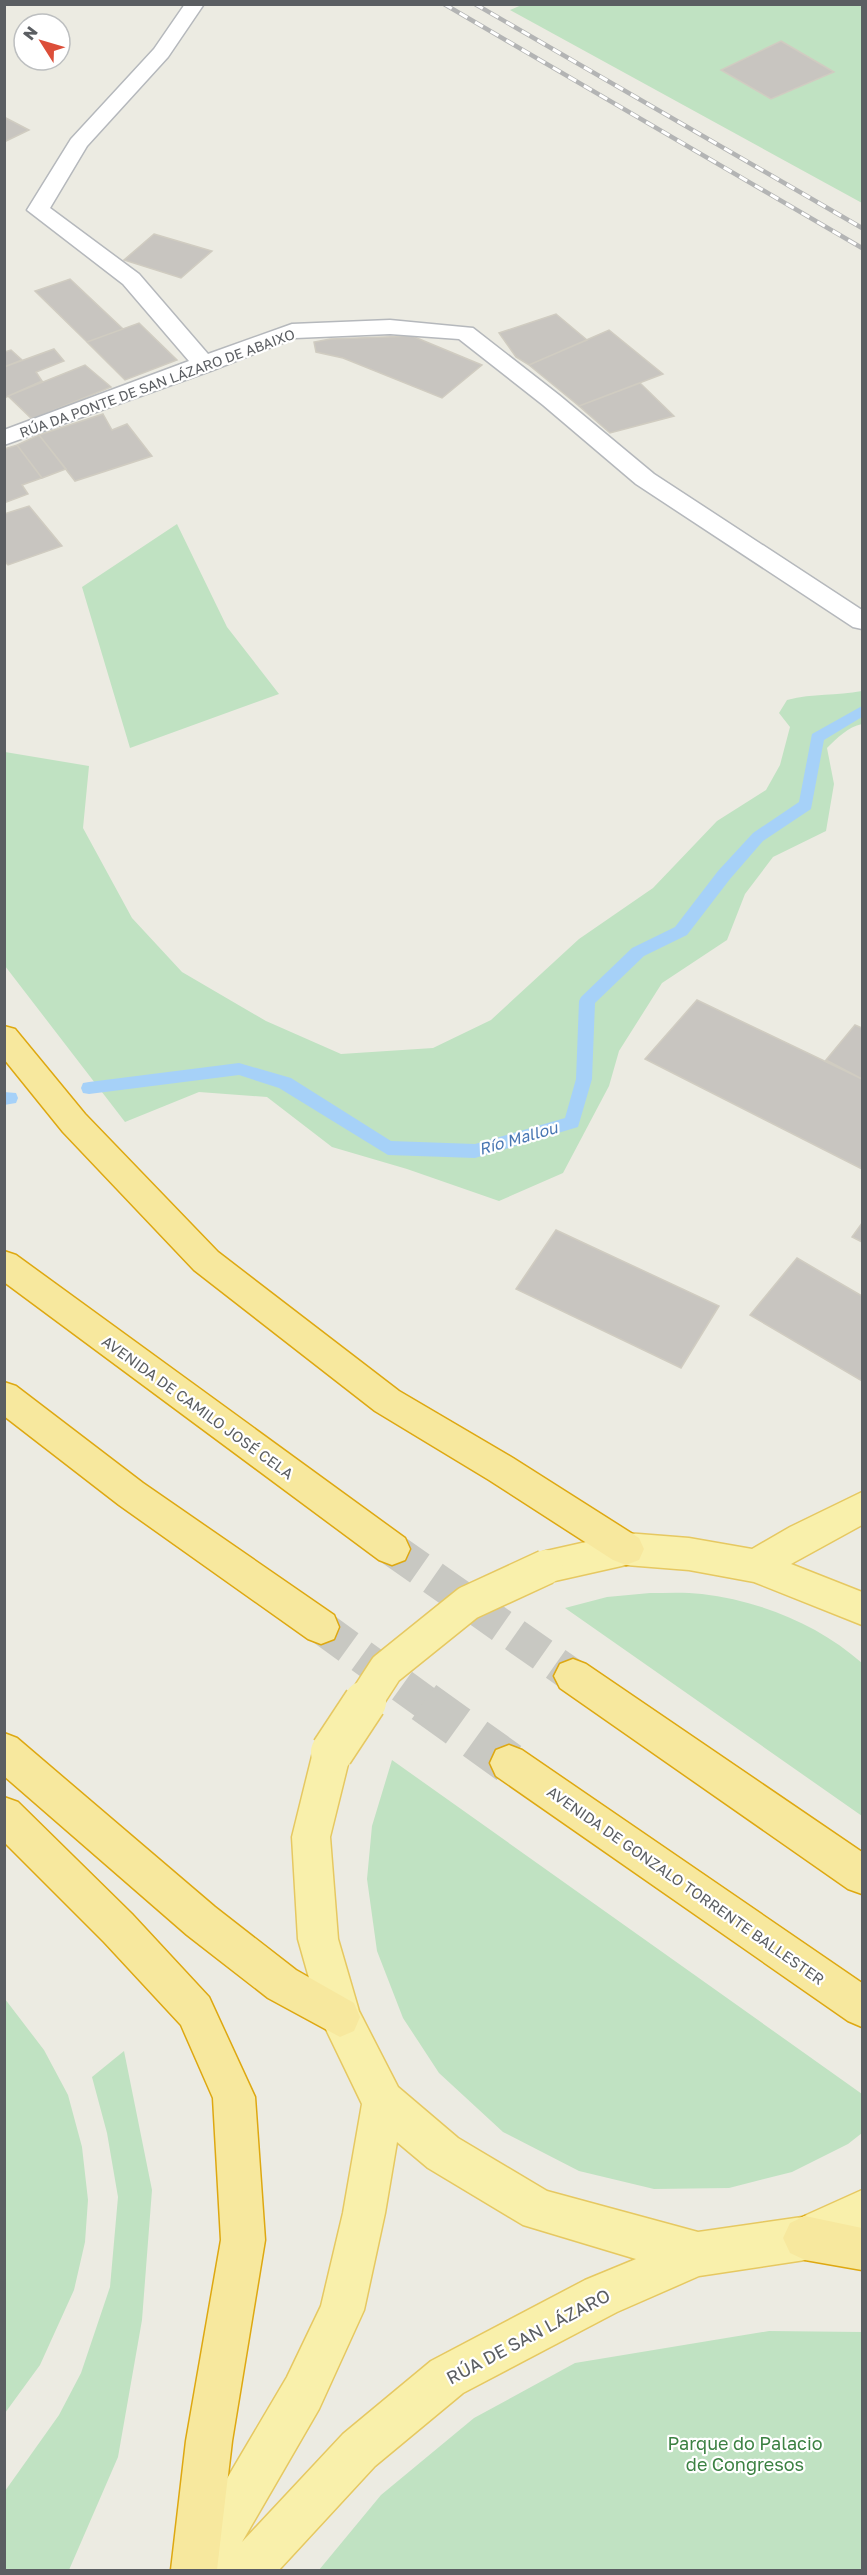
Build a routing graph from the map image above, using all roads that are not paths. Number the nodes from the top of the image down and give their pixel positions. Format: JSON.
{"nodes":[{"id":1,"x":195,"y":4,"type":"edge"},
{"id":2,"x":205,"y":365,"type":"junction"},
{"id":3,"x":4,"y":438,"type":"edge"},
{"id":4,"x":862,"y":621,"type":"edge"},
{"id":5,"x":4,"y":1037,"type":"edge"},
{"id":6,"x":4,"y":1264,"type":"edge"},
{"id":7,"x":4,"y":1396,"type":"edge"},
{"id":8,"x":862,"y":1508,"type":"edge"},
{"id":9,"x":392,"y":1549,"type":"tunnel mouth"},
{"id":10,"x":626,"y":1549,"type":"junction"},
{"id":11,"x":756,"y":1566,"type":"junction"},
{"id":12,"x":862,"y":1609,"type":"edge"},
{"id":13,"x":321,"y":1627,"type":"tunnel mouth"},
{"id":14,"x":573,"y":1676,"type":"tunnel mouth"},
{"id":15,"x":4,"y":1750,"type":"edge"},
{"id":16,"x":508,"y":1763,"type":"tunnel mouth"},
{"id":17,"x":4,"y":1815,"type":"edge"},
{"id":18,"x":862,"y":1875,"type":"edge"},
{"id":19,"x":862,"y":2007,"type":"edge"},
{"id":20,"x":340,"y":2017,"type":"junction"},
{"id":21,"x":383,"y":2102,"type":"junction"},
{"id":22,"x":862,"y":2211,"type":"edge"},
{"id":23,"x":805,"y":2238,"type":"junction"},
{"id":24,"x":862,"y":2249,"type":"edge"},
{"id":25,"x":698,"y":2254,"type":"junction"},
{"id":26,"x":194,"y":2571,"type":"edge"},
{"id":27,"x":200,"y":2571,"type":"edge"},
{"id":28,"x":248,"y":2571,"type":"edge"}],
"edges":[{"from":1,"to":2,"type":"street"},
{"from":2,"to":3,"type":"street","name":"RÚA DA PONTE DE SAN LÁZARO DE ABAIXO"},
{"from":2,"to":4,"type":"street","name":"RÚA DA PONTE DE SAN LÁZARO DE ABAIXO"},
{"from":5,"to":10,"type":"highway"},
{"from":6,"to":9,"type":"highway","name":"AVENIDA DE CAMILO JOSÉ CELA"},
{"from":7,"to":13,"type":"highway"},
{"from":8,"to":11,"type":"main road"},
{"from":10,"to":11,"type":"main road"},
{"from":10,"to":20,"type":"main road","bridge":true},
{"from":11,"to":12,"type":"main road"},
{"from":14,"to":18,"type":"highway"},
{"from":15,"to":20,"type":"highway"},
{"from":16,"to":19,"type":"highway","name":"AVENIDA DE GONZALO TORRENTE BALLESTER"},
{"from":17,"to":26,"type":"highway"},
{"from":20,"to":21,"type":"main road"},
{"from":21,"to":25,"type":"main road"},
{"from":21,"to":27,"type":"main road"},
{"from":22,"to":23,"type":"main road"},
{"from":23,"to":24,"type":"highway"},
{"from":23,"to":25,"type":"main road"},
{"from":25,"to":28,"type":"main road","name":"RÚA DE SAN LÁZARO"}]}
